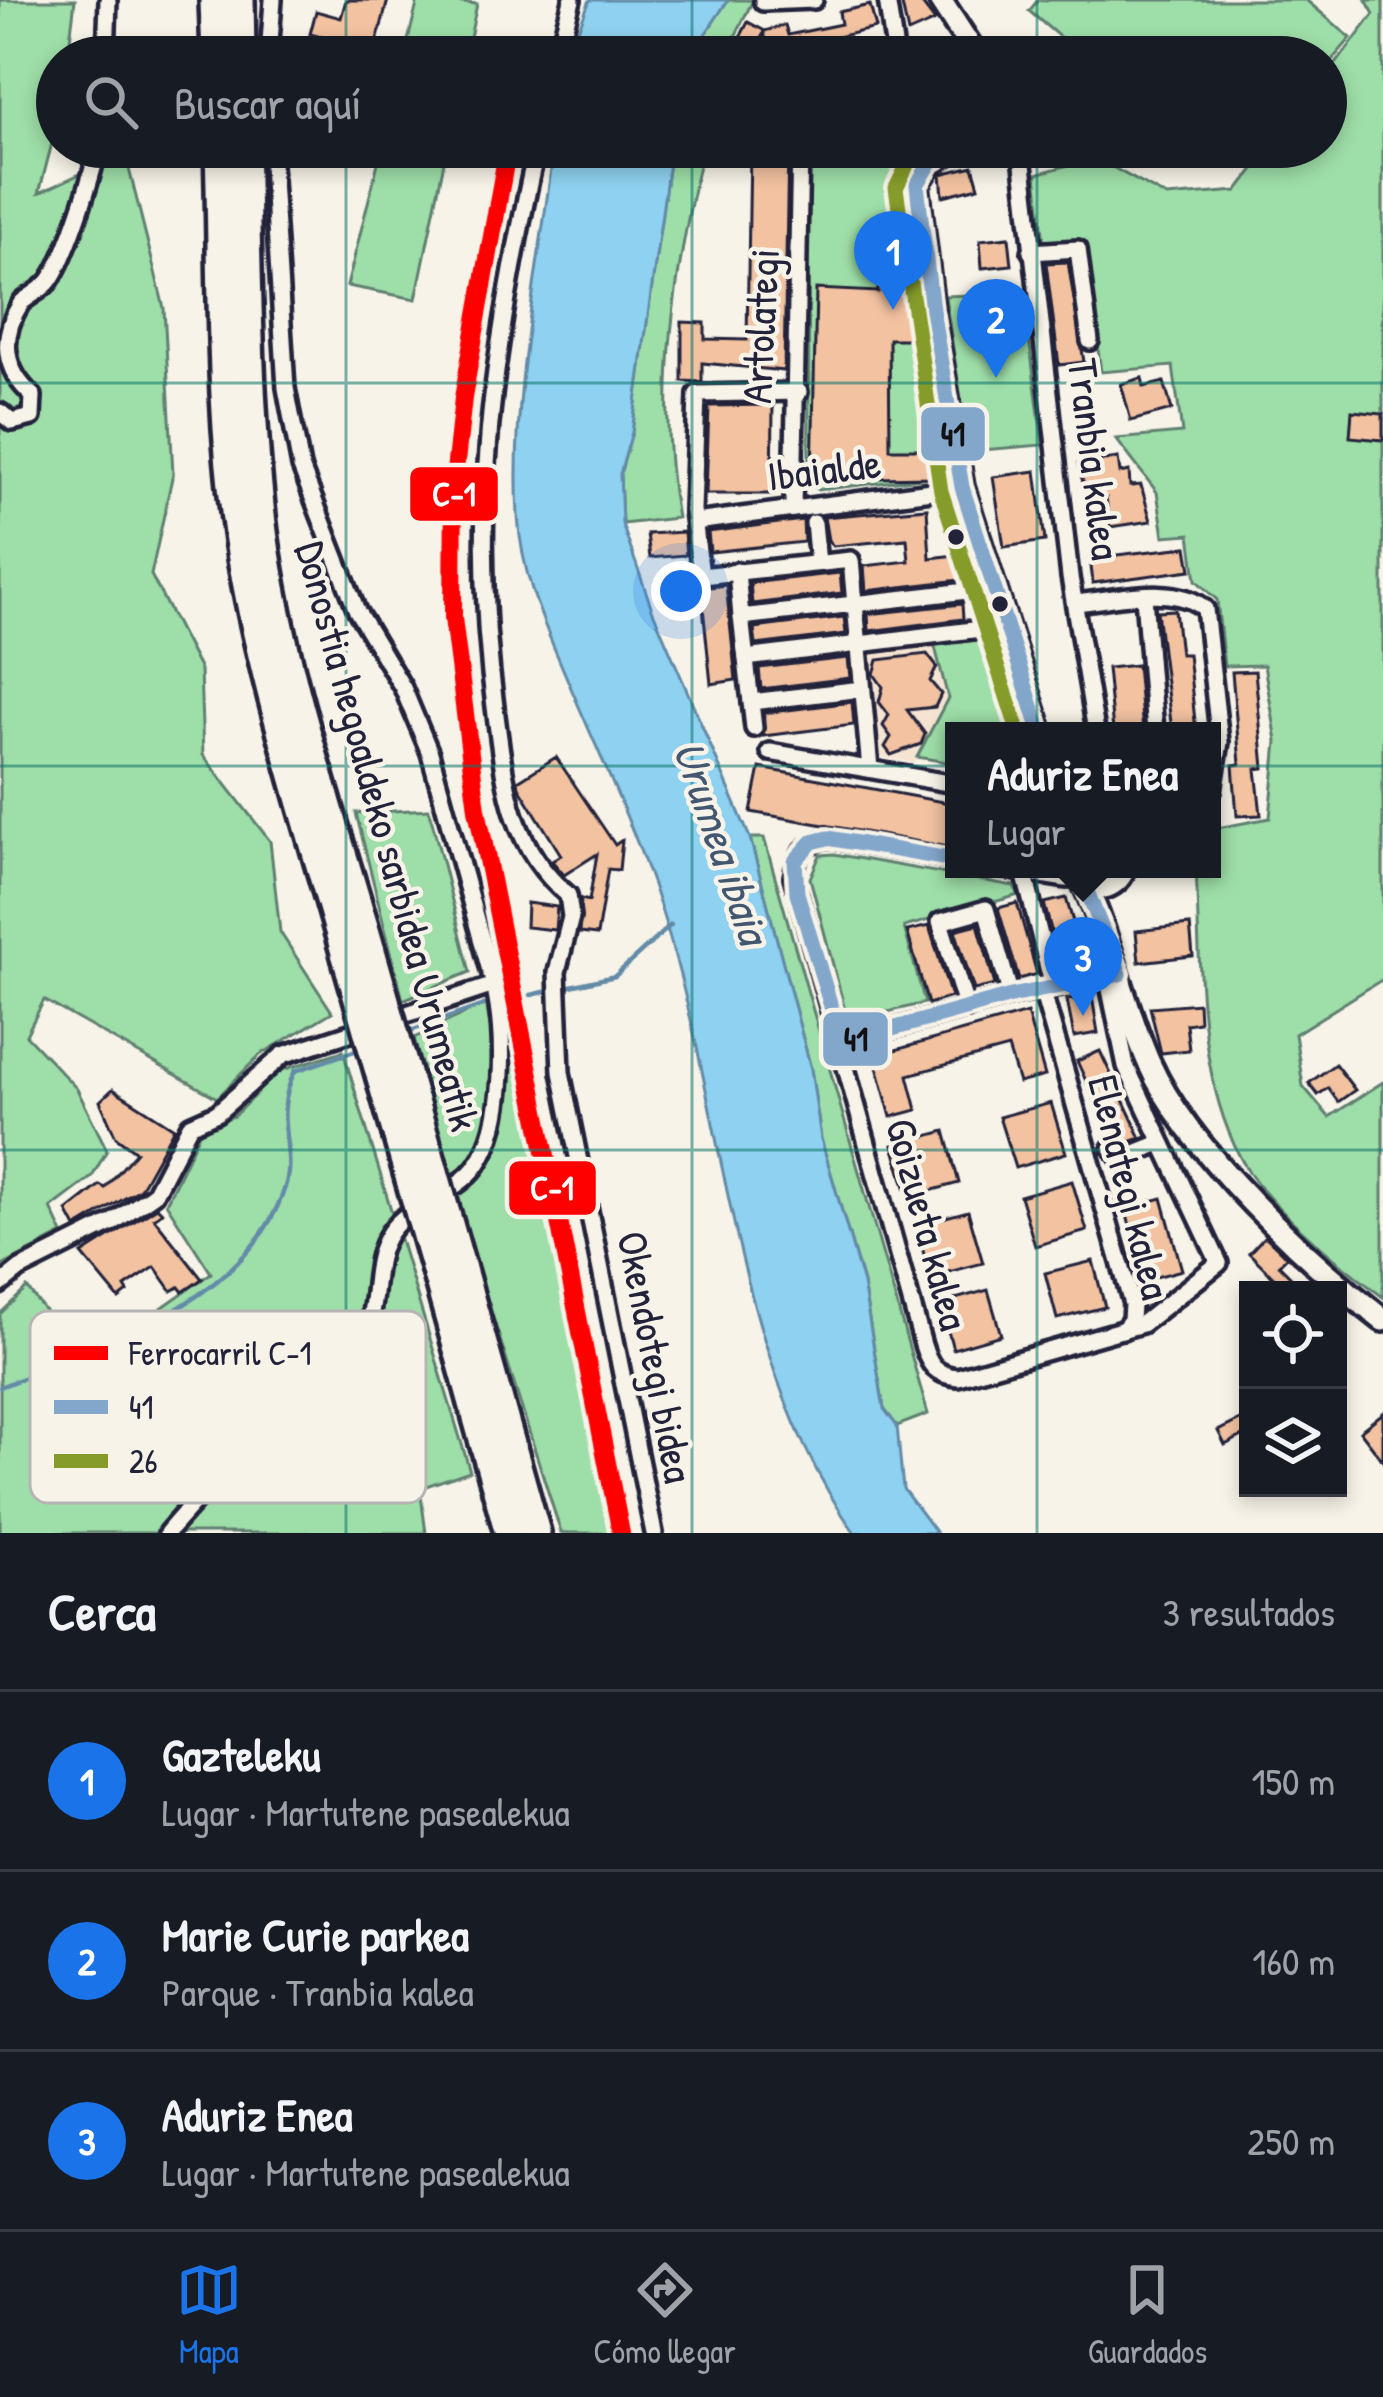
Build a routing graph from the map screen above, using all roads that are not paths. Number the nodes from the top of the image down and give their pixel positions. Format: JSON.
{"nodes":[{"id":1,"x":108,"y":0,"type":"edge"},
{"id":2,"x":214,"y":0,"type":"edge"},
{"id":3,"x":240,"y":0,"type":"edge"},
{"id":4,"x":274,"y":0,"type":"edge"},
{"id":5,"x":572,"y":0,"type":"edge"},
{"id":6,"x":814,"y":0,"type":"edge"},
{"id":7,"x":887,"y":0,"type":"edge"},
{"id":8,"x":940,"y":0,"type":"edge"},
{"id":9,"x":763,"y":2,"type":"edge"},
{"id":10,"x":107,"y":36,"type":"edge"},
{"id":11,"x":215,"y":36,"type":"edge"},
{"id":12,"x":241,"y":36,"type":"edge"},
{"id":13,"x":270,"y":36,"type":"edge"},
{"id":14,"x":563,"y":36,"type":"edge"},
{"id":15,"x":893,"y":36,"type":"edge"},
{"id":16,"x":963,"y":36,"type":"edge"},
{"id":17,"x":90,"y":168,"type":"edge"},
{"id":18,"x":220,"y":168,"type":"edge"},
{"id":19,"x":245,"y":168,"type":"edge"},
{"id":20,"x":272,"y":168,"type":"edge"},
{"id":21,"x":533,"y":168,"type":"edge"},
{"id":22,"x":800,"y":168,"type":"edge"},
{"id":23,"x":915,"y":168,"type":"edge"},
{"id":24,"x":927,"y":168,"type":"edge"},
{"id":25,"x":1023,"y":168,"type":"edge"},
{"id":26,"x":918,"y":181,"type":"junction"},
{"id":27,"x":1031,"y":252,"type":"junction"},
{"id":28,"x":1090,"y":341,"type":"dead end"},
{"id":29,"x":799,"y":392,"type":"junction"},
{"id":30,"x":0,"y":412,"type":"edge"},
{"id":31,"x":962,"y":488,"type":"junction"},
{"id":32,"x":793,"y":509,"type":"junction"},
{"id":33,"x":695,"y":523,"type":"junction"},
{"id":34,"x":814,"y":523,"type":"dead end"},
{"id":35,"x":818,"y":563,"type":"junction"},
{"id":36,"x":737,"y":572,"type":"junction"},
{"id":37,"x":994,"y":588,"type":"junction"},
{"id":38,"x":1144,"y":597,"type":"junction"},
{"id":39,"x":1075,"y":603,"type":"junction"},
{"id":40,"x":856,"y":605,"type":"junction"},
{"id":41,"x":741,"y":616,"type":"junction"},
{"id":42,"x":1005,"y":626,"type":"junction"},
{"id":43,"x":859,"y":645,"type":"junction"},
{"id":44,"x":746,"y":658,"type":"junction"},
{"id":45,"x":862,"y":689,"type":"junction"},
{"id":46,"x":751,"y":702,"type":"junction"},
{"id":47,"x":1037,"y":722,"type":"edge"},
{"id":48,"x":1095,"y":722,"type":"edge"},
{"id":49,"x":1154,"y":722,"type":"edge"},
{"id":50,"x":1218,"y":722,"type":"edge"},
{"id":51,"x":754,"y":728,"type":"dead end"},
{"id":52,"x":770,"y":752,"type":"dead end"},
{"id":53,"x":870,"y":769,"type":"junction"},
{"id":54,"x":945,"y":782,"type":"edge"},
{"id":55,"x":945,"y":858,"type":"edge"},
{"id":56,"x":1025,"y":878,"type":"edge"},
{"id":57,"x":1080,"y":878,"type":"edge"},
{"id":58,"x":1083,"y":878,"type":"edge"},
{"id":59,"x":1116,"y":878,"type":"edge"},
{"id":60,"x":1118,"y":878,"type":"edge"},
{"id":61,"x":1105,"y":931,"type":"junction"},
{"id":62,"x":358,"y":954,"type":"junction"},
{"id":63,"x":1114,"y":977,"type":"junction"},
{"id":64,"x":494,"y":985,"type":"junction"},
{"id":65,"x":1048,"y":988,"type":"junction"},
{"id":66,"x":1011,"y":996,"type":"junction"},
{"id":67,"x":967,"y":1009,"type":"junction"},
{"id":68,"x":842,"y":1043,"type":"junction"},
{"id":69,"x":1160,"y":1143,"type":"junction"},
{"id":70,"x":1112,"y":1148,"type":"dead end"},
{"id":71,"x":449,"y":1270,"type":"junction"},
{"id":72,"x":0,"y":1285,"type":"edge"},
{"id":73,"x":373,"y":1311,"type":"edge"},
{"id":74,"x":1383,"y":1320,"type":"edge"},
{"id":75,"x":1123,"y":1330,"type":"junction"},
{"id":76,"x":193,"y":1503,"type":"edge"},
{"id":77,"x":166,"y":1533,"type":"edge"},
{"id":78,"x":509,"y":1533,"type":"edge"},
{"id":79,"x":536,"y":1533,"type":"edge"},
{"id":80,"x":654,"y":1533,"type":"edge"}],
"edges":[{"from":1,"to":10,"type":"street"},
{"from":2,"to":11,"type":"highway"},
{"from":3,"to":12,"type":"highway"},
{"from":4,"to":13,"type":"street"},
{"from":5,"to":14,"type":"street"},
{"from":6,"to":9,"type":"street"},
{"from":7,"to":15,"type":"street"},
{"from":8,"to":16,"type":"main road"},
{"from":17,"to":30,"type":"street"},
{"from":18,"to":62,"type":"highway","name":"Donostia hegoaldeko sarbidea Urumeatik"},
{"from":19,"to":62,"type":"highway","name":"Donostia hegoaldeko sarbidea Urumeatik"},
{"from":20,"to":64,"type":"street"},
{"from":21,"to":80,"type":"street","name":"Okendotegi bidea"},
{"from":22,"to":29,"type":"street","name":"Artolategi"},
{"from":23,"to":26,"type":"street"},
{"from":24,"to":26,"type":"main road"},
{"from":25,"to":27,"type":"street","name":"Tranbia kalea"},
{"from":26,"to":31,"type":"main road"},
{"from":27,"to":28,"type":"street","name":"Tranbia kalea"},
{"from":27,"to":39,"type":"street","name":"Tranbia kalea"},
{"from":29,"to":32,"type":"street","name":"Artolategi"},
{"from":29,"to":33,"type":"street"},
{"from":31,"to":32,"type":"street","name":"Ibaialde"},
{"from":31,"to":37,"type":"main road"},
{"from":32,"to":33,"type":"street","name":"Ibaialde"},
{"from":33,"to":36,"type":"street"},
{"from":34,"to":35,"type":"street"},
{"from":35,"to":36,"type":"street"},
{"from":35,"to":40,"type":"street"},
{"from":36,"to":41,"type":"street"},
{"from":37,"to":40,"type":"street"},
{"from":37,"to":42,"type":"main road"},
{"from":38,"to":39,"type":"street","name":"Tranbia kalea"},
{"from":38,"to":49,"type":"street","name":"Tranbia kalea"},
{"from":38,"to":50,"type":"street","name":"Tranbia kalea"},
{"from":39,"to":48,"type":"street","name":"Tranbia kalea"},
{"from":40,"to":41,"type":"street"},
{"from":40,"to":43,"type":"street"},
{"from":41,"to":44,"type":"street"},
{"from":42,"to":43,"type":"street"},
{"from":42,"to":47,"type":"main road"},
{"from":43,"to":44,"type":"street"},
{"from":43,"to":45,"type":"street"},
{"from":44,"to":46,"type":"street"},
{"from":45,"to":46,"type":"street"},
{"from":45,"to":53,"type":"street"},
{"from":46,"to":51,"type":"street"},
{"from":52,"to":53,"type":"street"},
{"from":53,"to":54,"type":"street"},
{"from":55,"to":68,"type":"street","name":"Goizueta kalea"},
{"from":56,"to":65,"type":"street","name":"Elenategi kalea"},
{"from":57,"to":61,"type":"main road"},
{"from":58,"to":59,"type":"main road"},
{"from":60,"to":61,"type":"main road"},
{"from":61,"to":63,"type":"main road"},
{"from":62,"to":71,"type":"highway","name":"Donostia hegoaldeko sarbidea Urumeatik","bridge":true},
{"from":63,"to":65,"type":"street"},
{"from":63,"to":69,"type":"street"},
{"from":63,"to":74,"type":"main road"},
{"from":64,"to":72,"type":"street"},
{"from":64,"to":73,"type":"street"},
{"from":65,"to":66,"type":"street"},
{"from":65,"to":75,"type":"street","name":"Elenategi kalea"},
{"from":66,"to":67,"type":"street"},
{"from":66,"to":67,"type":"street"},
{"from":67,"to":68,"type":"street"},
{"from":68,"to":75,"type":"street","name":"Goizueta kalea"},
{"from":69,"to":70,"type":"street"},
{"from":69,"to":75,"type":"street"},
{"from":71,"to":78,"type":"highway","name":"Donostia hegoaldeko sarbidea Urumeatik"},
{"from":71,"to":79,"type":"highway","name":"Donostia hegoaldeko sarbidea Urumeatik"},
{"from":76,"to":77,"type":"street"}]}
